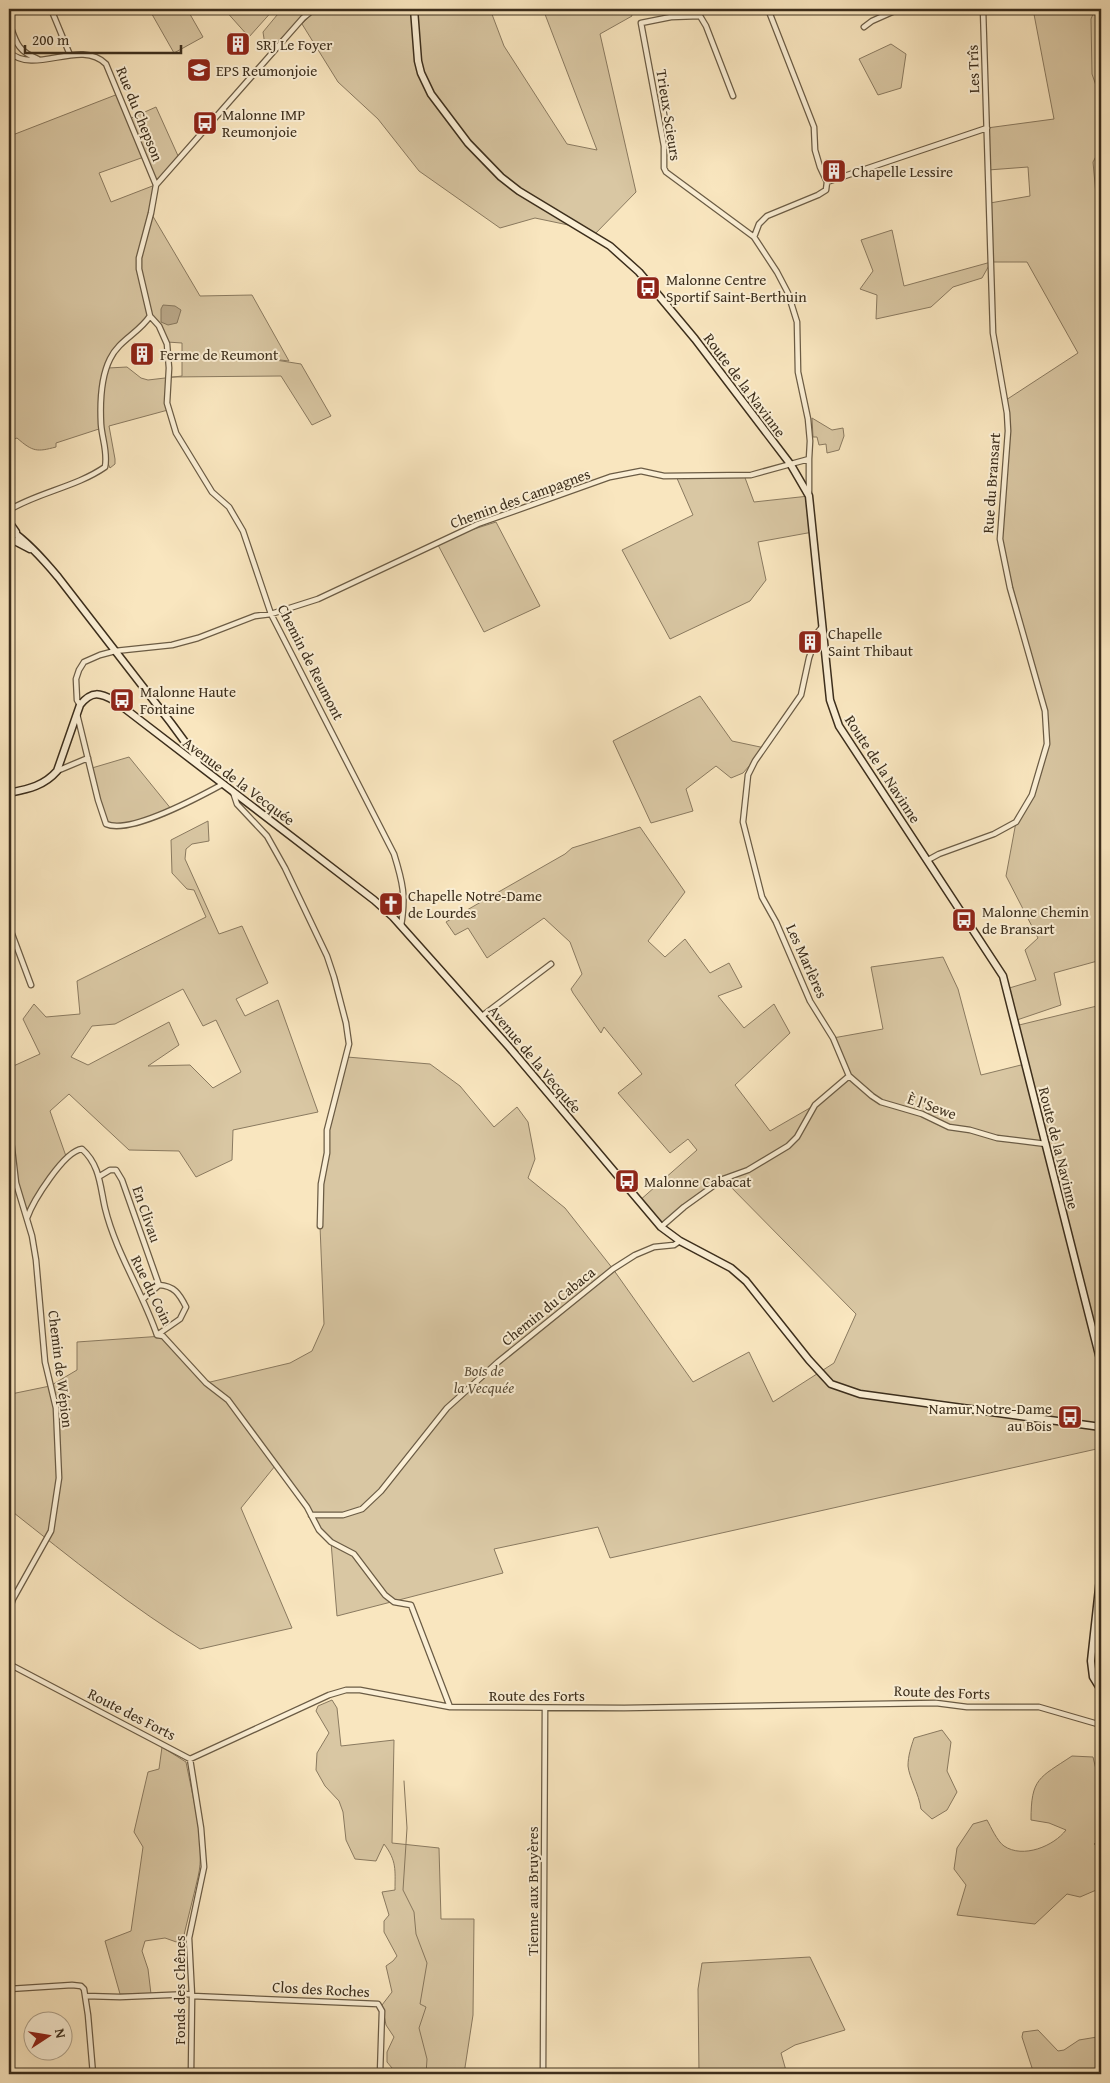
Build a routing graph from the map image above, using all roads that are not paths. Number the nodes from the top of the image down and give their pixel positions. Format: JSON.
{"nodes":[{"id":1,"x":51,"y":9,"type":"edge"},
{"id":2,"x":314,"y":9,"type":"edge"},
{"id":3,"x":414,"y":9,"type":"edge"},
{"id":4,"x":676,"y":9,"type":"edge"},
{"id":5,"x":768,"y":9,"type":"edge"},
{"id":6,"x":899,"y":9,"type":"edge"},
{"id":7,"x":983,"y":9,"type":"edge"},
{"id":8,"x":671,"y":17,"type":"junction"},
{"id":9,"x":9,"y":22,"type":"edge"},
{"id":10,"x":864,"y":27,"type":"dead end"},
{"id":11,"x":9,"y":52,"type":"edge"},
{"id":12,"x":70,"y":56,"type":"junction"},
{"id":13,"x":40,"y":59,"type":"junction"},
{"id":14,"x":733,"y":96,"type":"dead end"},
{"id":15,"x":987,"y":128,"type":"junction"},
{"id":16,"x":827,"y":182,"type":"junction"},
{"id":17,"x":156,"y":185,"type":"junction"},
{"id":18,"x":754,"y":237,"type":"junction"},
{"id":19,"x":150,"y":316,"type":"junction"},
{"id":20,"x":809,"y":459,"type":"junction"},
{"id":21,"x":790,"y":465,"type":"junction"},
{"id":22,"x":809,"y":496,"type":"junction"},
{"id":23,"x":9,"y":510,"type":"edge"},
{"id":24,"x":9,"y":522,"type":"edge"},
{"id":25,"x":9,"y":530,"type":"edge"},
{"id":26,"x":20,"y":537,"type":"junction"},
{"id":27,"x":9,"y":538,"type":"edge"},
{"id":28,"x":41,"y":556,"type":"junction"},
{"id":29,"x":271,"y":614,"type":"junction"},
{"id":30,"x":822,"y":627,"type":"junction"},
{"id":31,"x":116,"y":651,"type":"junction"},
{"id":32,"x":80,"y":705,"type":"junction"},
{"id":33,"x":77,"y":713,"type":"junction"},
{"id":34,"x":88,"y":758,"type":"junction"},
{"id":35,"x":198,"y":764,"type":"junction"},
{"id":36,"x":58,"y":771,"type":"junction"},
{"id":37,"x":223,"y":784,"type":"junction"},
{"id":38,"x":233,"y":791,"type":"junction"},
{"id":39,"x":9,"y":793,"type":"edge"},
{"id":40,"x":928,"y":860,"type":"junction"},
{"id":41,"x":9,"y":926,"type":"edge"},
{"id":42,"x":401,"y":926,"type":"junction"},
{"id":43,"x":551,"y":964,"type":"dead end"},
{"id":44,"x":31,"y":985,"type":"dead end"},
{"id":45,"x":482,"y":1016,"type":"junction"},
{"id":46,"x":850,"y":1076,"type":"junction"},
{"id":47,"x":9,"y":1123,"type":"edge"},
{"id":48,"x":1046,"y":1144,"type":"junction"},
{"id":49,"x":100,"y":1176,"type":"junction"},
{"id":50,"x":27,"y":1218,"type":"junction"},
{"id":51,"x":320,"y":1226,"type":"dead end"},
{"id":52,"x":661,"y":1227,"type":"junction"},
{"id":53,"x":680,"y":1241,"type":"junction"},
{"id":54,"x":159,"y":1285,"type":"junction"},
{"id":55,"x":143,"y":1299,"type":"junction"},
{"id":56,"x":157,"y":1335,"type":"junction"},
{"id":57,"x":1101,"y":1363,"type":"edge"},
{"id":58,"x":1101,"y":1427,"type":"edge"},
{"id":59,"x":311,"y":1515,"type":"junction"},
{"id":60,"x":1101,"y":1570,"type":"edge"},
{"id":61,"x":9,"y":1611,"type":"edge"},
{"id":62,"x":9,"y":1664,"type":"edge"},
{"id":63,"x":1101,"y":1690,"type":"edge"},
{"id":64,"x":450,"y":1707,"type":"junction"},
{"id":65,"x":545,"y":1708,"type":"junction"},
{"id":66,"x":1101,"y":1724,"type":"edge"},
{"id":67,"x":190,"y":1759,"type":"junction"},
{"id":68,"x":9,"y":1989,"type":"edge"},
{"id":69,"x":192,"y":1995,"type":"junction"},
{"id":70,"x":86,"y":1996,"type":"junction"},
{"id":71,"x":94,"y":2074,"type":"edge"},
{"id":72,"x":191,"y":2074,"type":"edge"},
{"id":73,"x":380,"y":2074,"type":"edge"},
{"id":74,"x":542,"y":2074,"type":"edge"}],
"edges":[{"from":1,"to":12,"type":"street"},
{"from":2,"to":17,"type":"street"},
{"from":3,"to":21,"type":"street","name":"Route de la Navinne"},
{"from":4,"to":8,"type":"street"},
{"from":5,"to":16,"type":"street"},
{"from":6,"to":10,"type":"street"},
{"from":7,"to":15,"type":"street","name":"Les Trîs"},
{"from":8,"to":14,"type":"street"},
{"from":8,"to":18,"type":"street","name":"Trieux-Scieurs"},
{"from":9,"to":13,"type":"street"},
{"from":11,"to":13,"type":"street","name":"Rue du Chepson"},
{"from":12,"to":13,"type":"street","name":"Rue du Chepson"},
{"from":12,"to":17,"type":"street","name":"Rue du Chepson"},
{"from":15,"to":16,"type":"street"},
{"from":15,"to":40,"type":"street","name":"Rue du Bransart"},
{"from":16,"to":18,"type":"street"},
{"from":17,"to":19,"type":"street","name":"Chemin de Reumont"},
{"from":18,"to":20,"type":"street"},
{"from":19,"to":23,"type":"street"},
{"from":19,"to":29,"type":"street","name":"Chemin de Reumont"},
{"from":20,"to":21,"type":"street","name":"Chemin des Campagnes"},
{"from":20,"to":22,"type":"street"},
{"from":21,"to":22,"type":"street","name":"Route de la Navinne"},
{"from":21,"to":29,"type":"street","name":"Chemin des Campagnes"},
{"from":22,"to":30,"type":"street","name":"Route de la Navinne"},
{"from":24,"to":26,"type":"street"},
{"from":25,"to":26,"type":"street"},
{"from":26,"to":28,"type":"street"},
{"from":27,"to":28,"type":"street"},
{"from":28,"to":31,"type":"street"},
{"from":29,"to":31,"type":"street","name":"Chemin des Campagnes"},
{"from":29,"to":42,"type":"street","name":"Chemin de Reumont"},
{"from":30,"to":40,"type":"street","name":"Route de la Navinne"},
{"from":30,"to":46,"type":"street","name":"Les Marlères"},
{"from":31,"to":32,"type":"street","name":"Chemin des Campagnes"},
{"from":31,"to":35,"type":"street"},
{"from":32,"to":33,"type":"street"},
{"from":32,"to":35,"type":"street","name":"Avenue de la Vecquée"},
{"from":33,"to":34,"type":"street"},
{"from":33,"to":36,"type":"street"},
{"from":34,"to":36,"type":"street"},
{"from":34,"to":37,"type":"street"},
{"from":35,"to":37,"type":"street","name":"Avenue de la Vecquée"},
{"from":36,"to":39,"type":"street"},
{"from":37,"to":38,"type":"street","name":"Avenue de la Vecquée"},
{"from":38,"to":42,"type":"street","name":"Avenue de la Vecquée"},
{"from":38,"to":51,"type":"street"},
{"from":40,"to":48,"type":"street","name":"Route de la Navinne"},
{"from":41,"to":44,"type":"street"},
{"from":42,"to":45,"type":"street","name":"Avenue de la Vecquée"},
{"from":43,"to":45,"type":"street"},
{"from":45,"to":52,"type":"street","name":"Avenue de la Vecquée"},
{"from":46,"to":48,"type":"street","name":"È l'Sewe"},
{"from":46,"to":52,"type":"street"},
{"from":47,"to":50,"type":"street","name":"Chemin de Wépion"},
{"from":48,"to":57,"type":"street","name":"Route de la Navinne"},
{"from":49,"to":50,"type":"street","name":"Rue du Coin"},
{"from":49,"to":54,"type":"street","name":"En Clivau"},
{"from":49,"to":55,"type":"street","name":"Rue du Coin"},
{"from":50,"to":61,"type":"street","name":"Chemin de Wépion"},
{"from":52,"to":53,"type":"street","name":"Avenue de la Vecquée"},
{"from":53,"to":58,"type":"street","name":"Avenue de la Vecquée"},
{"from":53,"to":59,"type":"street","name":"Chemin du Cabaca"},
{"from":54,"to":55,"type":"street"},
{"from":54,"to":56,"type":"street"},
{"from":55,"to":56,"type":"street","name":"Rue du Coin"},
{"from":56,"to":59,"type":"street","name":"Rue du Coin"},
{"from":59,"to":64,"type":"street","name":"Rue du Coin"},
{"from":60,"to":63,"type":"street"},
{"from":62,"to":67,"type":"street","name":"Route des Forts"},
{"from":64,"to":65,"type":"street","name":"Route des Forts"},
{"from":64,"to":67,"type":"street","name":"Route des Forts"},
{"from":65,"to":66,"type":"street","name":"Route des Forts"},
{"from":65,"to":74,"type":"street","name":"Tienne aux Bruyères"},
{"from":67,"to":69,"type":"street","name":"Fonds des Chênes"},
{"from":68,"to":70,"type":"street"},
{"from":69,"to":70,"type":"street"},
{"from":69,"to":72,"type":"street","name":"Fonds des Chênes"},
{"from":69,"to":73,"type":"street","name":"Clos des Roches"},
{"from":70,"to":71,"type":"street"}]}
